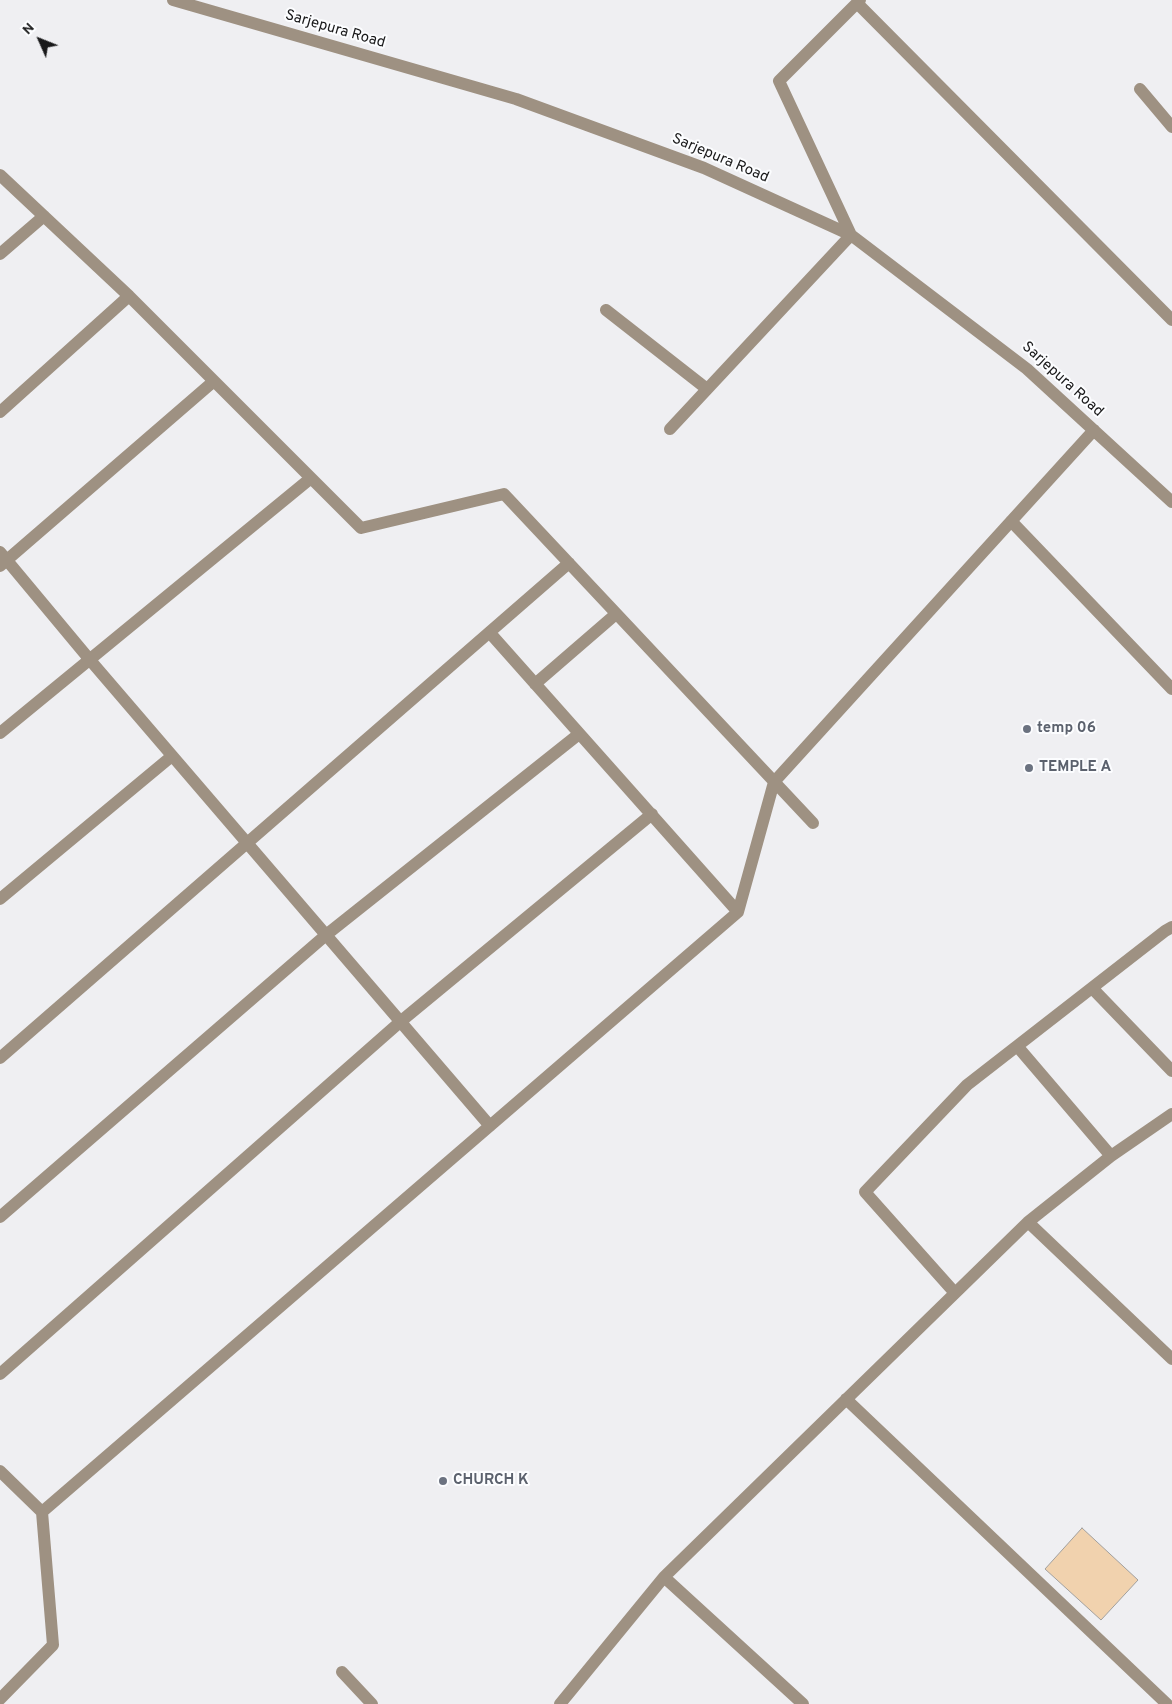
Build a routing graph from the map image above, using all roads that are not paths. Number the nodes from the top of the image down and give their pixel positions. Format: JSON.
{"nodes":[{"id":1,"x":173,"y":0,"type":"edge"},
{"id":2,"x":859,"y":2,"type":"edge"},
{"id":3,"x":1140,"y":89,"type":"dead end"},
{"id":4,"x":1172,"y":127,"type":"edge"},
{"id":5,"x":0,"y":175,"type":"edge"},
{"id":6,"x":44,"y":216,"type":"junction"},
{"id":7,"x":852,"y":235,"type":"junction"},
{"id":8,"x":0,"y":254,"type":"edge"},
{"id":9,"x":129,"y":296,"type":"junction"},
{"id":10,"x":606,"y":310,"type":"dead end"},
{"id":11,"x":1172,"y":320,"type":"edge"},
{"id":12,"x":214,"y":381,"type":"junction"},
{"id":13,"x":707,"y":389,"type":"junction"},
{"id":14,"x":0,"y":412,"type":"edge"},
{"id":15,"x":670,"y":429,"type":"dead end"},
{"id":16,"x":1094,"y":430,"type":"junction"},
{"id":17,"x":311,"y":478,"type":"junction"},
{"id":18,"x":1172,"y":502,"type":"edge"},
{"id":19,"x":1011,"y":521,"type":"junction"},
{"id":20,"x":2,"y":559,"type":"edge"},
{"id":21,"x":569,"y":563,"type":"junction"},
{"id":22,"x":616,"y":614,"type":"junction"},
{"id":23,"x":490,"y":633,"type":"junction"},
{"id":24,"x":90,"y":660,"type":"junction"},
{"id":25,"x":535,"y":684,"type":"junction"},
{"id":26,"x":1172,"y":688,"type":"edge"},
{"id":27,"x":0,"y":733,"type":"edge"},
{"id":28,"x":580,"y":734,"type":"junction"},
{"id":29,"x":172,"y":756,"type":"junction"},
{"id":30,"x":774,"y":782,"type":"junction"},
{"id":31,"x":652,"y":814,"type":"junction"},
{"id":32,"x":813,"y":823,"type":"dead end"},
{"id":33,"x":247,"y":843,"type":"junction"},
{"id":34,"x":0,"y":899,"type":"edge"},
{"id":35,"x":738,"y":912,"type":"junction"},
{"id":36,"x":1172,"y":927,"type":"edge"},
{"id":37,"x":326,"y":935,"type":"junction"},
{"id":38,"x":1092,"y":988,"type":"junction"},
{"id":39,"x":400,"y":1022,"type":"junction"},
{"id":40,"x":1017,"y":1046,"type":"junction"},
{"id":41,"x":0,"y":1058,"type":"edge"},
{"id":42,"x":1172,"y":1071,"type":"edge"},
{"id":43,"x":1172,"y":1114,"type":"edge"},
{"id":44,"x":490,"y":1126,"type":"junction"},
{"id":45,"x":1111,"y":1156,"type":"junction"},
{"id":46,"x":0,"y":1217,"type":"edge"},
{"id":47,"x":1028,"y":1222,"type":"junction"},
{"id":48,"x":955,"y":1293,"type":"junction"},
{"id":49,"x":1172,"y":1359,"type":"edge"},
{"id":50,"x":0,"y":1374,"type":"edge"},
{"id":51,"x":846,"y":1399,"type":"junction"},
{"id":52,"x":0,"y":1471,"type":"edge"},
{"id":53,"x":42,"y":1512,"type":"junction"},
{"id":54,"x":664,"y":1577,"type":"junction"},
{"id":55,"x":342,"y":1672,"type":"dead end"},
{"id":56,"x":0,"y":1699,"type":"edge"},
{"id":57,"x":372,"y":1704,"type":"edge"},
{"id":58,"x":560,"y":1704,"type":"edge"},
{"id":59,"x":803,"y":1704,"type":"edge"},
{"id":60,"x":1167,"y":1704,"type":"edge"}],
"edges":[{"from":1,"to":7,"type":"street","name":"Sarjepura Road"},
{"from":2,"to":7,"type":"street"},
{"from":2,"to":11,"type":"street"},
{"from":3,"to":4,"type":"street"},
{"from":5,"to":6,"type":"street"},
{"from":6,"to":8,"type":"street"},
{"from":6,"to":9,"type":"street"},
{"from":7,"to":13,"type":"street"},
{"from":7,"to":16,"type":"street","name":"Sarjepura Road"},
{"from":9,"to":12,"type":"street"},
{"from":9,"to":14,"type":"street"},
{"from":10,"to":13,"type":"street"},
{"from":12,"to":17,"type":"street"},
{"from":12,"to":20,"type":"street"},
{"from":13,"to":15,"type":"street"},
{"from":16,"to":18,"type":"street","name":"Sarjepura Road"},
{"from":16,"to":19,"type":"street"},
{"from":17,"to":21,"type":"street"},
{"from":17,"to":24,"type":"street"},
{"from":19,"to":26,"type":"street"},
{"from":19,"to":30,"type":"street"},
{"from":20,"to":24,"type":"street"},
{"from":21,"to":22,"type":"street"},
{"from":21,"to":23,"type":"street"},
{"from":22,"to":25,"type":"street"},
{"from":22,"to":30,"type":"street"},
{"from":23,"to":25,"type":"street"},
{"from":23,"to":33,"type":"street"},
{"from":24,"to":27,"type":"street"},
{"from":24,"to":29,"type":"street"},
{"from":25,"to":28,"type":"street"},
{"from":28,"to":31,"type":"street"},
{"from":28,"to":37,"type":"street"},
{"from":29,"to":33,"type":"street"},
{"from":29,"to":34,"type":"street"},
{"from":30,"to":32,"type":"street"},
{"from":30,"to":35,"type":"street"},
{"from":31,"to":35,"type":"street"},
{"from":31,"to":39,"type":"street"},
{"from":33,"to":37,"type":"street"},
{"from":33,"to":41,"type":"street"},
{"from":35,"to":44,"type":"street"},
{"from":36,"to":38,"type":"street"},
{"from":37,"to":39,"type":"street"},
{"from":37,"to":46,"type":"street"},
{"from":38,"to":40,"type":"street"},
{"from":38,"to":42,"type":"street"},
{"from":39,"to":44,"type":"street"},
{"from":39,"to":50,"type":"street"},
{"from":40,"to":45,"type":"street"},
{"from":40,"to":48,"type":"street"},
{"from":43,"to":45,"type":"street"},
{"from":44,"to":53,"type":"street"},
{"from":45,"to":47,"type":"street"},
{"from":47,"to":48,"type":"street"},
{"from":47,"to":49,"type":"street"},
{"from":48,"to":51,"type":"street"},
{"from":51,"to":54,"type":"street"},
{"from":51,"to":60,"type":"street"},
{"from":52,"to":53,"type":"street"},
{"from":53,"to":56,"type":"street"},
{"from":54,"to":58,"type":"street"},
{"from":54,"to":59,"type":"street"},
{"from":55,"to":57,"type":"street"}]}
